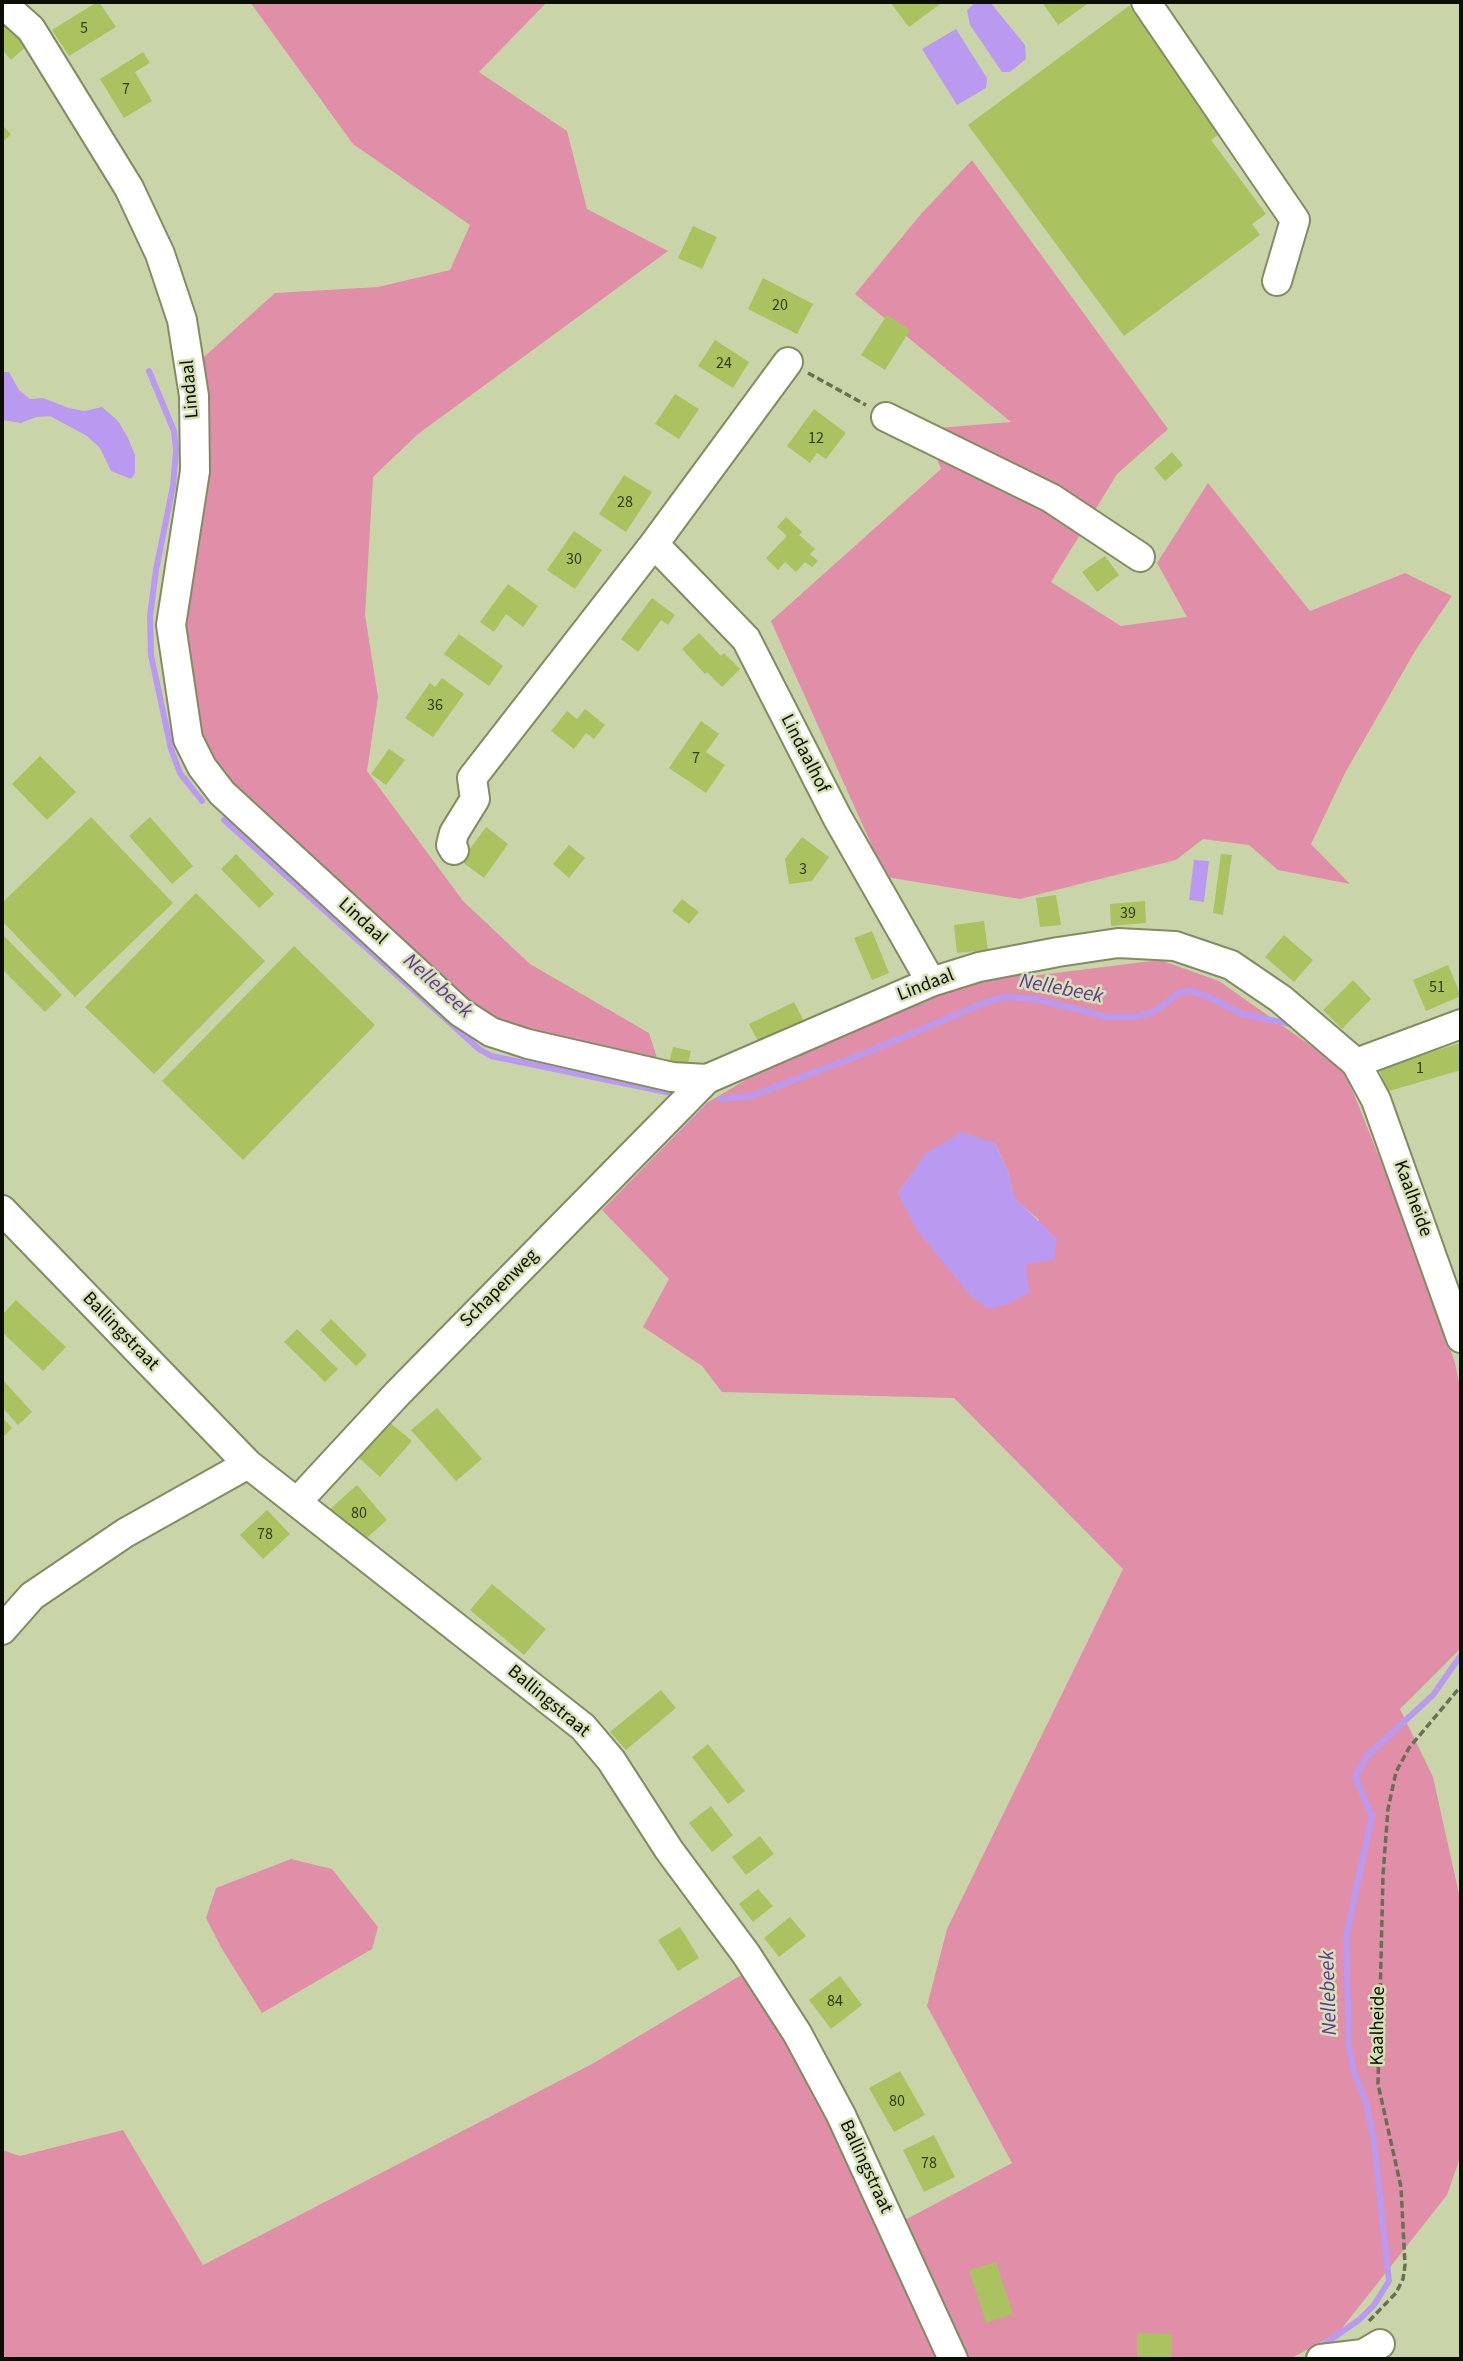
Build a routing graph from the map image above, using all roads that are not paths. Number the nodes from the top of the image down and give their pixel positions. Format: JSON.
{"nodes":[{"id":1,"x":1146,"y":2,"type":"edge"},
{"id":2,"x":2,"y":3,"type":"edge"},
{"id":3,"x":1277,"y":281,"type":"dead end"},
{"id":4,"x":788,"y":362,"type":"road end"},
{"id":5,"x":886,"y":417,"type":"road end"},
{"id":6,"x":654,"y":544,"type":"junction"},
{"id":7,"x":1140,"y":557,"type":"dead end"},
{"id":8,"x":454,"y":850,"type":"dead end"},
{"id":9,"x":931,"y":982,"type":"junction"},
{"id":10,"x":1461,"y":1024,"type":"edge"},
{"id":11,"x":1356,"y":1063,"type":"junction"},
{"id":12,"x":707,"y":1079,"type":"junction"},
{"id":13,"x":2,"y":1210,"type":"edge"},
{"id":14,"x":1461,"y":1338,"type":"edge"},
{"id":15,"x":248,"y":1464,"type":"junction"},
{"id":16,"x":297,"y":1502,"type":"junction"},
{"id":17,"x":2,"y":1630,"type":"edge"},
{"id":18,"x":1374,"y":2332,"type":"road end"},
{"id":19,"x":953,"y":2359,"type":"edge"},
{"id":20,"x":1321,"y":2359,"type":"edge"}],
"edges":[{"from":1,"to":3,"type":"street"},
{"from":2,"to":12,"type":"street","name":"Lindaal"},
{"from":4,"to":6,"type":"street"},
{"from":5,"to":7,"type":"street"},
{"from":6,"to":8,"type":"street"},
{"from":6,"to":9,"type":"street","name":"Lindaalhof"},
{"from":9,"to":11,"type":"street","name":"Lindaal"},
{"from":9,"to":12,"type":"street","name":"Lindaal"},
{"from":10,"to":11,"type":"street"},
{"from":11,"to":14,"type":"street","name":"Kaalheide"},
{"from":12,"to":16,"type":"street","name":"Schapenweg"},
{"from":13,"to":15,"type":"street","name":"Ballingstraat"},
{"from":15,"to":16,"type":"street","name":"Ballingstraat"},
{"from":15,"to":17,"type":"street"},
{"from":16,"to":19,"type":"street","name":"Ballingstraat"},
{"from":18,"to":20,"type":"street"}]}
